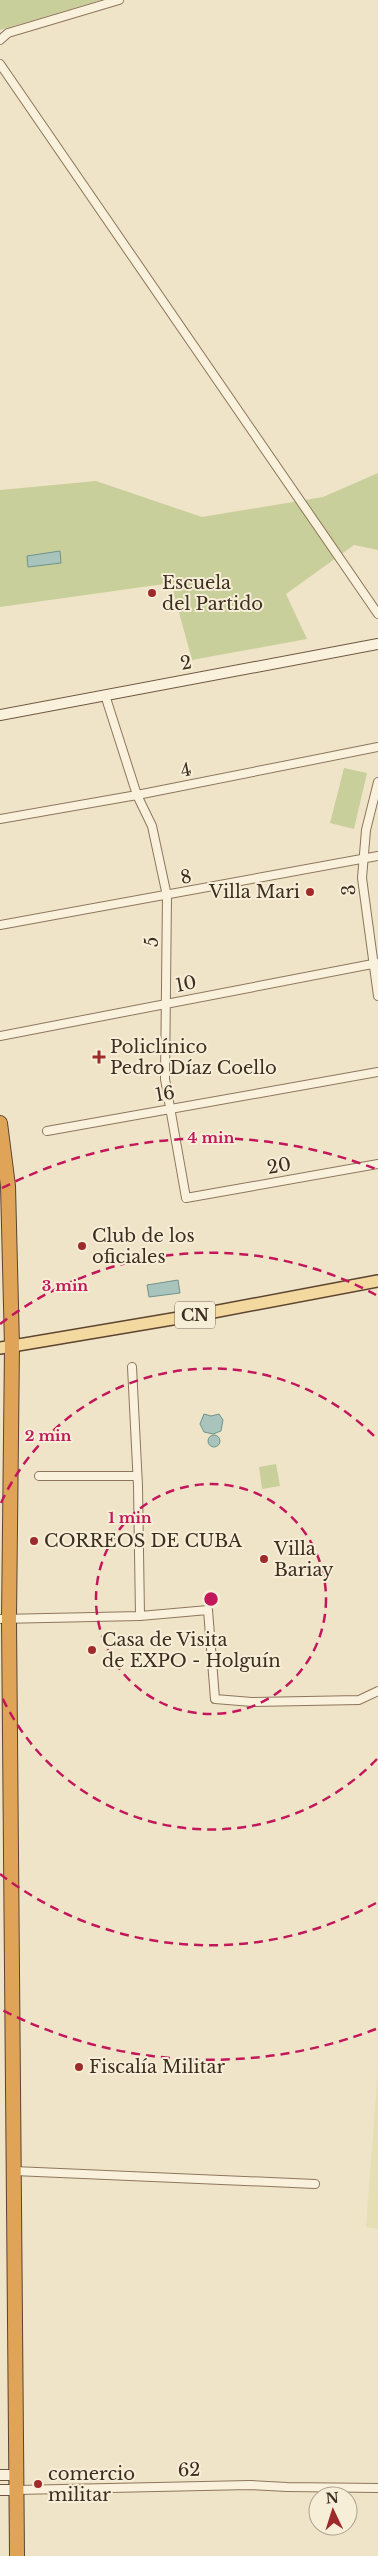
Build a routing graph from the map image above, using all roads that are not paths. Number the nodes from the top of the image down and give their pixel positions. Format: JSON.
{"nodes":[{"id":1,"x":119,"y":0,"type":"edge"},
{"id":2,"x":0,"y":40,"type":"edge"},
{"id":3,"x":0,"y":64,"type":"edge"},
{"id":4,"x":378,"y":614,"type":"edge"},
{"id":5,"x":378,"y":644,"type":"edge"},
{"id":6,"x":105,"y":695,"type":"junction"},
{"id":7,"x":0,"y":715,"type":"edge"},
{"id":8,"x":378,"y":747,"type":"edge"},
{"id":9,"x":378,"y":782,"type":"edge"},
{"id":10,"x":137,"y":795,"type":"junction"},
{"id":11,"x":0,"y":819,"type":"edge"},
{"id":12,"x":378,"y":856,"type":"edge"},
{"id":13,"x":364,"y":858,"type":"junction"},
{"id":14,"x":167,"y":896,"type":"junction"},
{"id":15,"x":0,"y":925,"type":"edge"},
{"id":16,"x":375,"y":963,"type":"edge"},
{"id":17,"x":378,"y":996,"type":"edge"},
{"id":18,"x":166,"y":1003,"type":"junction"},
{"id":19,"x":0,"y":1036,"type":"edge"},
{"id":20,"x":378,"y":1072,"type":"edge"},
{"id":21,"x":170,"y":1109,"type":"junction"},
{"id":22,"x":0,"y":1123,"type":"edge"},
{"id":23,"x":47,"y":1131,"type":"dead end"},
{"id":24,"x":378,"y":1164,"type":"edge"},
{"id":25,"x":186,"y":1198,"type":"joint"},
{"id":26,"x":378,"y":1281,"type":"edge"},
{"id":27,"x":6,"y":1347,"type":"edge"},
{"id":28,"x":132,"y":1367,"type":"dead end"},
{"id":29,"x":39,"y":1476,"type":"dead end"},
{"id":30,"x":137,"y":1476,"type":"junction"},
{"id":31,"x":140,"y":1616,"type":"junction"},
{"id":32,"x":5,"y":1619,"type":"edge"},
{"id":33,"x":378,"y":1692,"type":"edge"},
{"id":34,"x":14,"y":2171,"type":"junction"},
{"id":35,"x":315,"y":2184,"type":"dead end"},
{"id":36,"x":0,"y":2475,"type":"edge"},
{"id":37,"x":16,"y":2475,"type":"junction"},
{"id":38,"x":378,"y":2488,"type":"edge"},
{"id":39,"x":0,"y":2490,"type":"edge"},
{"id":40,"x":16,"y":2490,"type":"junction"},
{"id":41,"x":17,"y":2556,"type":"edge"}],
"edges":[{"from":1,"to":2,"type":"street"},
{"from":3,"to":4,"type":"street"},
{"from":5,"to":6,"type":"street","name":"2"},
{"from":6,"to":7,"type":"street","name":"2"},
{"from":6,"to":10,"type":"street","name":"5"},
{"from":8,"to":10,"type":"street","name":"4"},
{"from":9,"to":13,"type":"street","name":"3"},
{"from":10,"to":11,"type":"street","name":"4"},
{"from":10,"to":14,"type":"street","name":"5"},
{"from":12,"to":13,"type":"street","name":"8"},
{"from":13,"to":14,"type":"street","name":"8"},
{"from":13,"to":16,"type":"street","name":"3"},
{"from":14,"to":15,"type":"street","name":"8"},
{"from":14,"to":18,"type":"street","name":"5"},
{"from":16,"to":17,"type":"street","name":"3"},
{"from":16,"to":18,"type":"street","name":"10"},
{"from":18,"to":19,"type":"street","name":"10"},
{"from":18,"to":21,"type":"street","name":"5"},
{"from":20,"to":21,"type":"street","name":"16"},
{"from":21,"to":23,"type":"street","name":"16"},
{"from":21,"to":25,"type":"street","name":"5"},
{"from":22,"to":27,"type":"highway"},
{"from":24,"to":25,"type":"street","name":"20"},
{"from":26,"to":27,"type":"main road","number":"CN"},
{"from":27,"to":32,"type":"highway"},
{"from":28,"to":30,"type":"street"},
{"from":29,"to":30,"type":"street"},
{"from":30,"to":31,"type":"street"},
{"from":31,"to":32,"type":"street"},
{"from":31,"to":33,"type":"street"},
{"from":32,"to":34,"type":"highway"},
{"from":34,"to":35,"type":"street"},
{"from":34,"to":37,"type":"highway"},
{"from":36,"to":37,"type":"street"},
{"from":37,"to":40,"type":"highway"},
{"from":38,"to":40,"type":"street","name":"62"},
{"from":39,"to":40,"type":"street","name":"62"},
{"from":40,"to":41,"type":"highway"}]}
